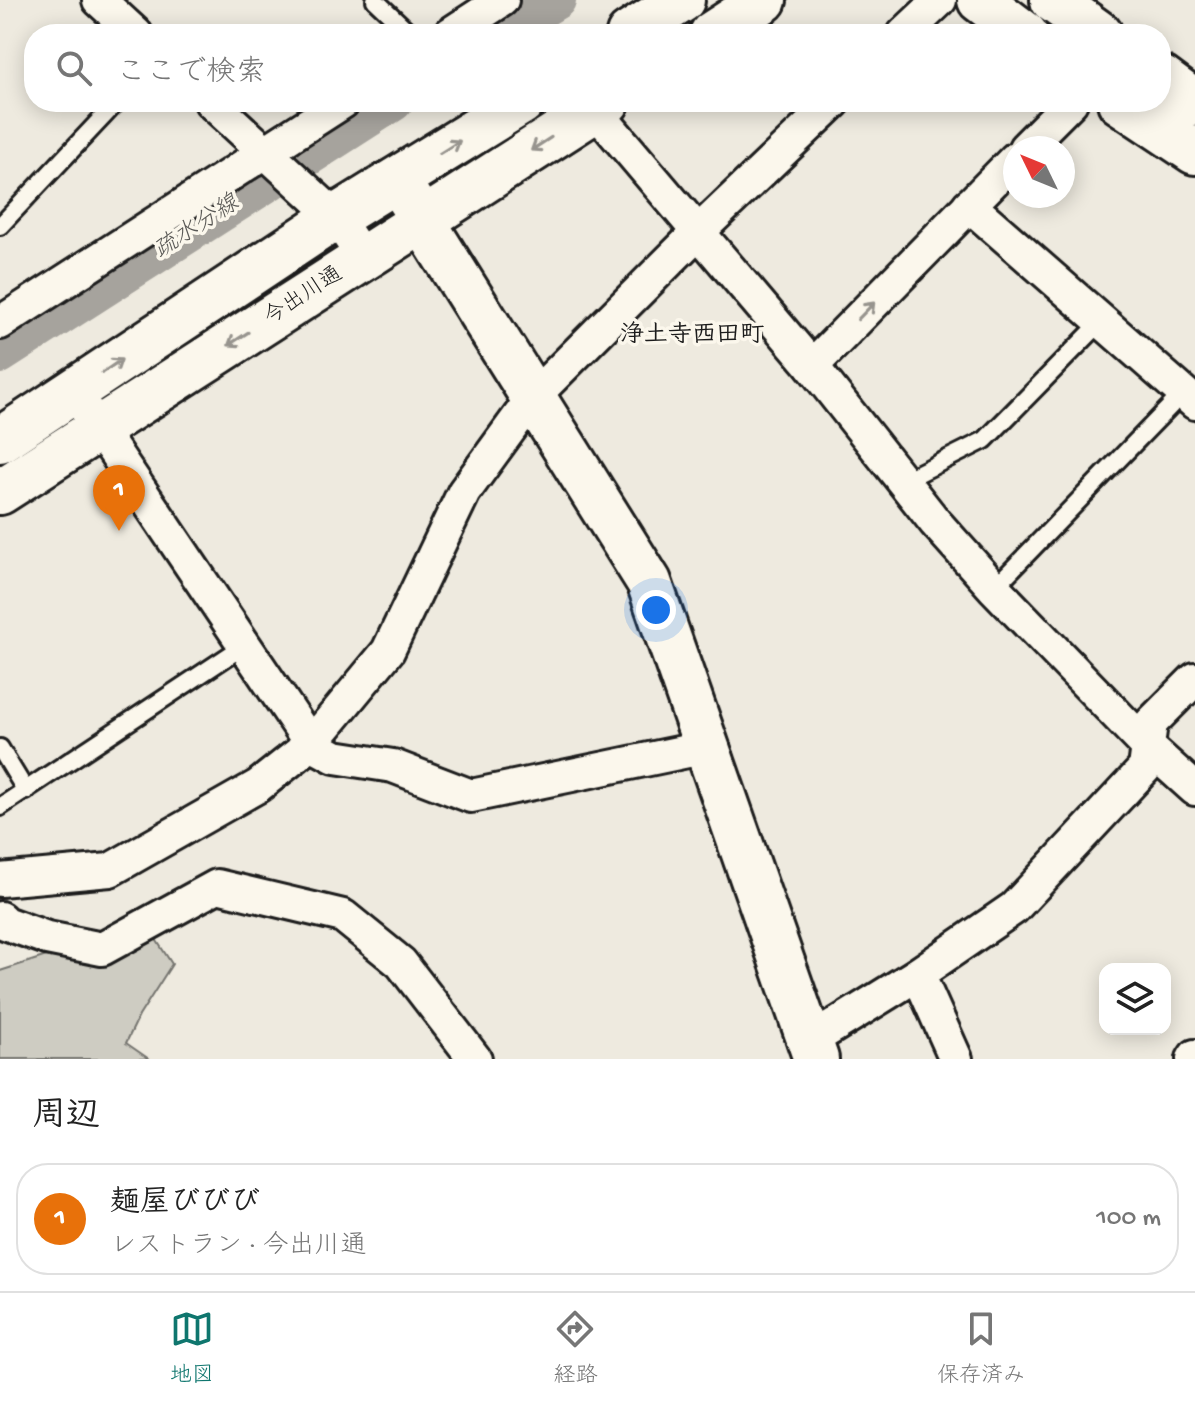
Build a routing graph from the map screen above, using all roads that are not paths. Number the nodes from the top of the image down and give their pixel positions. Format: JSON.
{"nodes":[{"id":1,"x":99,"y":0,"type":"edge"},
{"id":2,"x":375,"y":0,"type":"edge"},
{"id":3,"x":502,"y":0,"type":"edge"},
{"id":4,"x":682,"y":0,"type":"edge"},
{"id":5,"x":764,"y":0,"type":"edge"},
{"id":6,"x":940,"y":0,"type":"edge"},
{"id":7,"x":980,"y":0,"type":"edge"},
{"id":8,"x":1062,"y":3,"type":"edge"},
{"id":9,"x":125,"y":24,"type":"edge"},
{"id":10,"x":400,"y":24,"type":"edge"},
{"id":11,"x":465,"y":24,"type":"edge"},
{"id":12,"x":645,"y":24,"type":"edge"},
{"id":13,"x":727,"y":24,"type":"edge"},
{"id":14,"x":915,"y":24,"type":"edge"},
{"id":15,"x":1012,"y":24,"type":"edge"},
{"id":16,"x":1088,"y":24,"type":"edge"},
{"id":17,"x":1171,"y":85,"type":"edge"},
{"id":18,"x":1195,"y":103,"type":"edge"},
{"id":19,"x":108,"y":112,"type":"edge"},
{"id":20,"x":222,"y":112,"type":"edge"},
{"id":21,"x":329,"y":112,"type":"edge"},
{"id":22,"x":506,"y":112,"type":"edge"},
{"id":23,"x":586,"y":112,"type":"edge"},
{"id":24,"x":602,"y":112,"type":"edge"},
{"id":25,"x":824,"y":112,"type":"edge"},
{"id":26,"x":1061,"y":112,"type":"edge"},
{"id":27,"x":1135,"y":112,"type":"edge"},
{"id":28,"x":1037,"y":136,"type":"edge"},
{"id":29,"x":1195,"y":152,"type":"edge"},
{"id":30,"x":269,"y":155,"type":"junction"},
{"id":31,"x":1003,"y":171,"type":"edge"},
{"id":32,"x":397,"y":180,"type":"junction"},
{"id":33,"x":969,"y":205,"type":"junction"},
{"id":34,"x":336,"y":217,"type":"junction"},
{"id":35,"x":422,"y":221,"type":"junction"},
{"id":36,"x":0,"y":226,"type":"edge"},
{"id":37,"x":697,"y":233,"type":"junction"},
{"id":38,"x":364,"y":259,"type":"junction"},
{"id":39,"x":1103,"y":320,"type":"junction"},
{"id":40,"x":0,"y":323,"type":"edge"},
{"id":41,"x":812,"y":366,"type":"junction"},
{"id":42,"x":75,"y":392,"type":"junction"},
{"id":43,"x":534,"y":396,"type":"junction"},
{"id":44,"x":1189,"y":398,"type":"edge"},
{"id":45,"x":98,"y":429,"type":"junction"},
{"id":46,"x":0,"y":440,"type":"edge"},
{"id":47,"x":903,"y":481,"type":"junction"},
{"id":48,"x":0,"y":492,"type":"edge"},
{"id":49,"x":994,"y":588,"type":"junction"},
{"id":50,"x":245,"y":645,"type":"junction"},
{"id":51,"x":1195,"y":679,"type":"edge"},
{"id":52,"x":311,"y":744,"type":"junction"},
{"id":53,"x":1146,"y":745,"type":"junction"},
{"id":54,"x":707,"y":747,"type":"junction"},
{"id":55,"x":0,"y":748,"type":"edge"},
{"id":56,"x":1195,"y":789,"type":"edge"},
{"id":57,"x":26,"y":791,"type":"junction"},
{"id":58,"x":0,"y":807,"type":"edge"},
{"id":59,"x":0,"y":880,"type":"edge"},
{"id":60,"x":0,"y":918,"type":"edge"},
{"id":61,"x":918,"y":974,"type":"junction"},
{"id":62,"x":813,"y":1050,"type":"edge"},
{"id":63,"x":475,"y":1059,"type":"edge"},
{"id":64,"x":956,"y":1059,"type":"edge"}],
"edges":[{"from":1,"to":9,"type":"street"},
{"from":2,"to":10,"type":"lane"},
{"from":3,"to":11,"type":"street"},
{"from":4,"to":12,"type":"main road"},
{"from":5,"to":13,"type":"main road"},
{"from":6,"to":14,"type":"street"},
{"from":7,"to":15,"type":"main road"},
{"from":8,"to":16,"type":"main road"},
{"from":17,"to":18,"type":"main road"},
{"from":19,"to":36,"type":"lane"},
{"from":20,"to":30,"type":"street"},
{"from":21,"to":30,"type":"street"},
{"from":32,"to":22,"type":"main road","one_way":true},
{"from":23,"to":35,"type":"main road","name":"今出川通","one_way":true},
{"from":24,"to":37,"type":"street"},
{"from":25,"to":37,"type":"street"},
{"from":26,"to":28,"type":"street"},
{"from":27,"to":29,"type":"main road"},
{"from":30,"to":34,"type":"street"},
{"from":30,"to":40,"type":"street"},
{"from":31,"to":33,"type":"street"},
{"from":32,"to":34,"type":"main road"},
{"from":32,"to":35,"type":"main road"},
{"from":33,"to":39,"type":"street"},
{"from":41,"to":33,"type":"street","one_way":true},
{"from":34,"to":38,"type":"street"},
{"from":42,"to":34,"type":"main road","one_way":true},
{"from":35,"to":38,"type":"main road","name":"今出川通"},
{"from":35,"to":43,"type":"main road"},
{"from":37,"to":41,"type":"street"},
{"from":37,"to":43,"type":"street"},
{"from":38,"to":45,"type":"main road","name":"今出川通","one_way":true},
{"from":39,"to":44,"type":"street"},
{"from":39,"to":47,"type":"lane"},
{"from":41,"to":47,"type":"street"},
{"from":42,"to":45,"type":"street"},
{"from":42,"to":46,"type":"main road"},
{"from":43,"to":52,"type":"street"},
{"from":43,"to":54,"type":"main road"},
{"from":44,"to":49,"type":"lane"},
{"from":45,"to":48,"type":"main road","name":"今出川通"},
{"from":45,"to":50,"type":"street"},
{"from":47,"to":49,"type":"street"},
{"from":49,"to":53,"type":"street"},
{"from":50,"to":52,"type":"street"},
{"from":50,"to":57,"type":"lane"},
{"from":51,"to":53,"type":"street"},
{"from":52,"to":54,"type":"street"},
{"from":52,"to":59,"type":"street"},
{"from":53,"to":56,"type":"street"},
{"from":53,"to":61,"type":"street"},
{"from":54,"to":62,"type":"main road"},
{"from":55,"to":57,"type":"lane"},
{"from":57,"to":58,"type":"lane"},
{"from":60,"to":63,"type":"street"},
{"from":61,"to":62,"type":"street"},
{"from":61,"to":64,"type":"street"}]}
